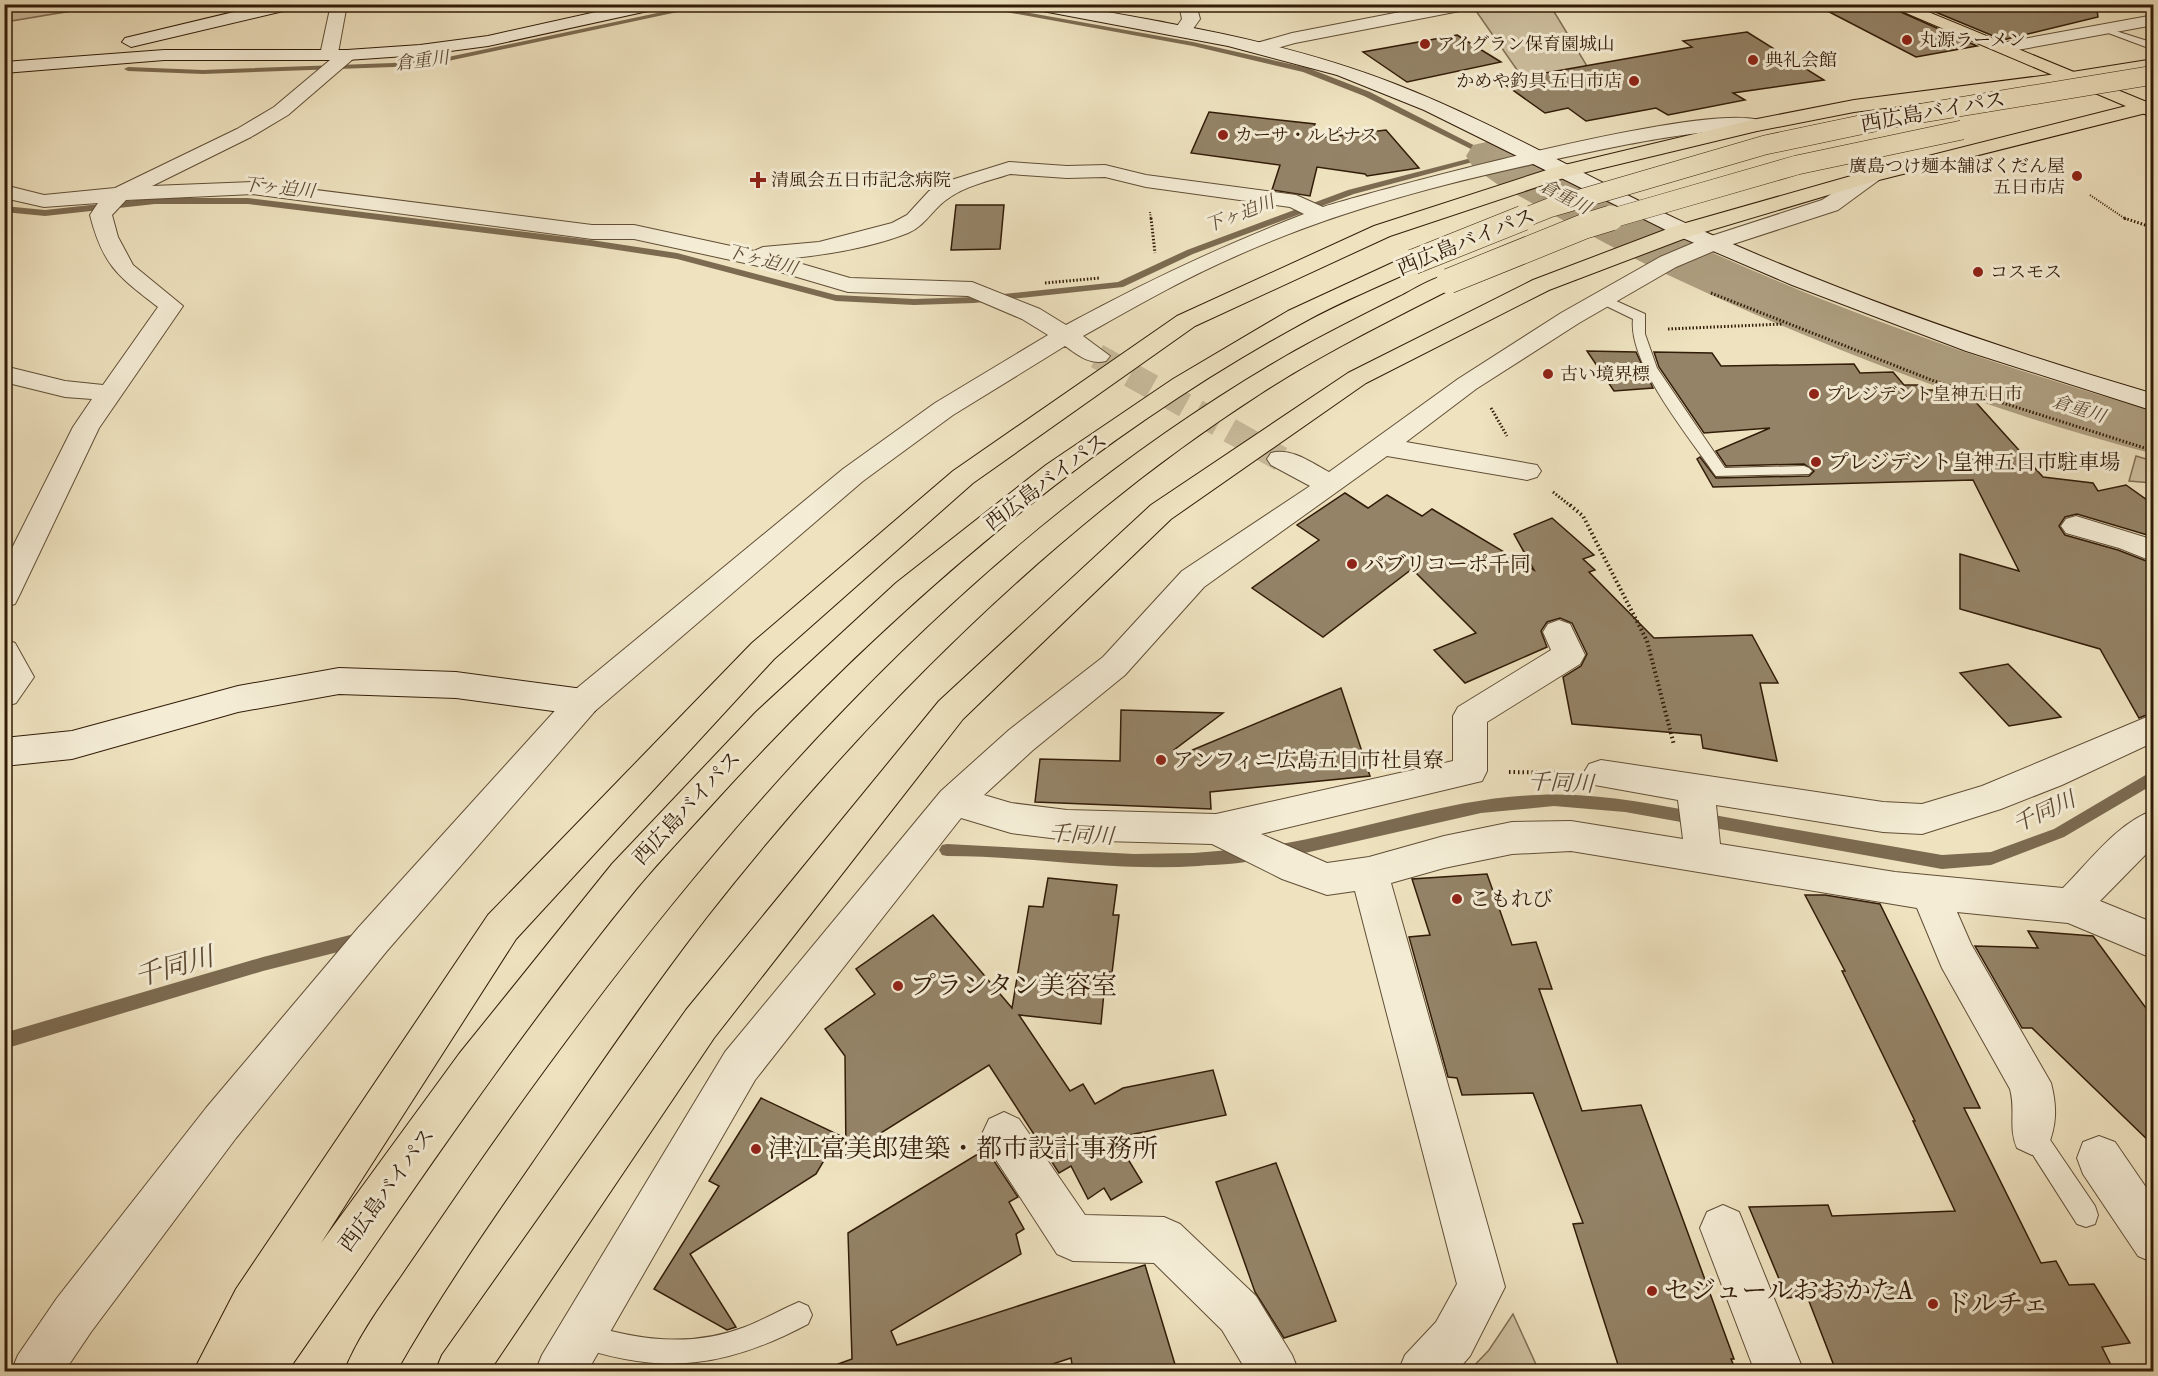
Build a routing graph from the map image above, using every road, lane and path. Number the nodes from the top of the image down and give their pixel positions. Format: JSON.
{"nodes":[{"id":1,"x":290,"y":4,"type":"edge"},
{"id":2,"x":339,"y":4,"type":"edge"},
{"id":3,"x":657,"y":4,"type":"edge"},
{"id":4,"x":1032,"y":4,"type":"edge"},
{"id":5,"x":1187,"y":4,"type":"edge"},
{"id":6,"x":1470,"y":4,"type":"edge"},
{"id":7,"x":1893,"y":4,"type":"edge"},
{"id":8,"x":2154,"y":20,"type":"edge"},
{"id":9,"x":2106,"y":28,"type":"junction"},
{"id":10,"x":1182,"y":32,"type":"junction"},
{"id":11,"x":2154,"y":47,"type":"edge"},
{"id":12,"x":1259,"y":48,"type":"junction"},
{"id":13,"x":2001,"y":48,"type":"junction"},
{"id":14,"x":335,"y":61,"type":"junction"},
{"id":15,"x":2154,"y":64,"type":"edge"},
{"id":16,"x":39,"y":65,"type":"junction"},
{"id":17,"x":4,"y":68,"type":"edge"},
{"id":18,"x":4,"y":75,"type":"edge"},
{"id":19,"x":2154,"y":75,"type":"edge"},
{"id":20,"x":2072,"y":78,"type":"junction"},
{"id":21,"x":2151,"y":105,"type":"edge"},
{"id":22,"x":1756,"y":125,"type":"junction"},
{"id":23,"x":1542,"y":166,"type":"junction"},
{"id":24,"x":1872,"y":176,"type":"junction"},
{"id":25,"x":1146,"y":181,"type":"junction"},
{"id":26,"x":4,"y":191,"type":"edge"},
{"id":27,"x":2090,"y":195,"type":"dead end"},
{"id":28,"x":110,"y":204,"type":"junction"},
{"id":29,"x":1312,"y":210,"type":"junction"},
{"id":30,"x":2154,"y":228,"type":"edge"},
{"id":31,"x":1684,"y":231,"type":"junction"},
{"id":32,"x":1710,"y":244,"type":"junction"},
{"id":33,"x":741,"y":255,"type":"junction"},
{"id":34,"x":1156,"y":258,"type":"dead end"},
{"id":35,"x":1101,"y":278,"type":"dead end"},
{"id":36,"x":1035,"y":284,"type":"dead end"},
{"id":37,"x":1711,"y":293,"type":"dead end"},
{"id":38,"x":1604,"y":299,"type":"junction"},
{"id":39,"x":1787,"y":324,"type":"junction"},
{"id":40,"x":1662,"y":330,"type":"dead end"},
{"id":41,"x":1063,"y":336,"type":"junction"},
{"id":42,"x":1098,"y":356,"type":"tunnel mouth"},
{"id":43,"x":4,"y":374,"type":"edge"},
{"id":44,"x":107,"y":393,"type":"junction"},
{"id":45,"x":1486,"y":400,"type":"dead end"},
{"id":46,"x":2154,"y":403,"type":"edge"},
{"id":47,"x":1383,"y":447,"type":"junction"},
{"id":48,"x":2154,"y":451,"type":"edge"},
{"id":49,"x":1281,"y":459,"type":"tunnel mouth"},
{"id":50,"x":1527,"y":471,"type":"junction"},
{"id":51,"x":1804,"y":471,"type":"dead end"},
{"id":52,"x":1331,"y":485,"type":"junction"},
{"id":53,"x":2076,"y":526,"type":"dead end"},
{"id":54,"x":2154,"y":552,"type":"edge"},
{"id":55,"x":4,"y":596,"type":"edge"},
{"id":56,"x":1559,"y":632,"type":"dead end"},
{"id":57,"x":4,"y":651,"type":"edge"},
{"id":58,"x":4,"y":694,"type":"edge"},
{"id":59,"x":583,"y":702,"type":"junction"},
{"id":60,"x":2154,"y":727,"type":"edge"},
{"id":61,"x":4,"y":752,"type":"edge"},
{"id":62,"x":1470,"y":771,"type":"junction"},
{"id":63,"x":1601,"y":774,"type":"joint"},
{"id":64,"x":1690,"y":790,"type":"junction"},
{"id":65,"x":954,"y":801,"type":"junction"},
{"id":66,"x":2154,"y":825,"type":"edge"},
{"id":67,"x":1225,"y":834,"type":"junction"},
{"id":68,"x":1702,"y":849,"type":"junction"},
{"id":69,"x":1369,"y":873,"type":"junction"},
{"id":70,"x":1930,"y":892,"type":"junction"},
{"id":71,"x":2070,"y":906,"type":"junction"},
{"id":72,"x":2154,"y":942,"type":"edge"},
{"id":73,"x":2032,"y":1133,"type":"joint"},
{"id":74,"x":1004,"y":1134,"type":"dead end"},
{"id":75,"x":2099,"y":1158,"type":"dead end"},
{"id":76,"x":2086,"y":1215,"type":"dead end"},
{"id":77,"x":1723,"y":1228,"type":"dead end"},
{"id":78,"x":2154,"y":1240,"type":"edge"},
{"id":79,"x":799,"y":1315,"type":"dead end"},
{"id":80,"x":581,"y":1335,"type":"junction"},
{"id":81,"x":35,"y":1371,"type":"edge"},
{"id":82,"x":217,"y":1371,"type":"edge"},
{"id":83,"x":257,"y":1371,"type":"edge"},
{"id":84,"x":368,"y":1371,"type":"edge"},
{"id":85,"x":459,"y":1371,"type":"edge"},
{"id":86,"x":559,"y":1371,"type":"edge"},
{"id":87,"x":1275,"y":1371,"type":"edge"},
{"id":88,"x":1422,"y":1371,"type":"edge"},
{"id":89,"x":1780,"y":1371,"type":"edge"}],
"edges":[{"from":1,"to":16,"type":"street"},
{"from":2,"to":14,"type":"street"},
{"from":3,"to":14,"type":"street"},
{"from":4,"to":10,"type":"street"},
{"from":5,"to":10,"type":"street"},
{"from":6,"to":12,"type":"street"},
{"from":7,"to":13,"type":"main road"},
{"from":8,"to":9,"type":"street"},
{"from":9,"to":11,"type":"lane"},
{"from":9,"to":13,"type":"street"},
{"from":10,"to":12,"type":"street"},
{"from":12,"to":23,"type":"street"},
{"from":13,"to":20,"type":"main road"},
{"from":14,"to":16,"type":"street"},
{"from":14,"to":28,"type":"street"},
{"from":15,"to":20,"type":"main road","name":"西広島バイパス"},
{"from":16,"to":17,"type":"street"},
{"from":16,"to":18,"type":"street"},
{"from":19,"to":83,"type":"main road","name":"西広島バイパス","bridge":true},
{"from":20,"to":21,"type":"main road"},
{"from":20,"to":22,"type":"main road","name":"西広島バイパス"},
{"from":21,"to":24,"type":"main road","name":"西広島バイパス"},
{"from":21,"to":84,"type":"main road","name":"西広島バイパス","bridge":true},
{"from":22,"to":23,"type":"main road","name":"西広島バイパス"},
{"from":22,"to":23,"type":"street"},
{"from":23,"to":29,"type":"street"},
{"from":23,"to":31,"type":"street"},
{"from":23,"to":82,"type":"main road","name":"西広島バイパス"},
{"from":24,"to":31,"type":"main road","name":"西広島バイパス"},
{"from":24,"to":32,"type":"street"},
{"from":25,"to":29,"type":"street"},
{"from":25,"to":33,"type":"street"},
{"from":25,"to":34,"type":"path"},
{"from":26,"to":28,"type":"street"},
{"from":27,"to":30,"type":"path"},
{"from":28,"to":33,"type":"street"},
{"from":28,"to":44,"type":"street"},
{"from":29,"to":41,"type":"street"},
{"from":31,"to":32,"type":"street"},
{"from":31,"to":85,"type":"main road","name":"西広島バイパス"},
{"from":32,"to":38,"type":"street"},
{"from":32,"to":46,"type":"street"},
{"from":33,"to":41,"type":"street"},
{"from":35,"to":36,"type":"path"},
{"from":37,"to":39,"type":"path"},
{"from":38,"to":47,"type":"street"},
{"from":38,"to":51,"type":"lane"},
{"from":39,"to":40,"type":"path"},
{"from":39,"to":48,"type":"path"},
{"from":41,"to":42,"type":"street"},
{"from":41,"to":59,"type":"street"},
{"from":43,"to":44,"type":"street"},
{"from":44,"to":55,"type":"street"},
{"from":45,"to":50,"type":"path"},
{"from":47,"to":50,"type":"street"},
{"from":47,"to":52,"type":"street"},
{"from":49,"to":52,"type":"street"},
{"from":50,"to":64,"type":"path"},
{"from":52,"to":65,"type":"street"},
{"from":53,"to":54,"type":"street"},
{"from":56,"to":62,"type":"street"},
{"from":57,"to":58,"type":"street"},
{"from":59,"to":61,"type":"street"},
{"from":59,"to":81,"type":"street"},
{"from":60,"to":64,"type":"street"},
{"from":62,"to":63,"type":"path"},
{"from":62,"to":67,"type":"street"},
{"from":63,"to":64,"type":"street"},
{"from":64,"to":68,"type":"street"},
{"from":65,"to":67,"type":"street"},
{"from":65,"to":80,"type":"street"},
{"from":66,"to":71,"type":"street"},
{"from":67,"to":69,"type":"street"},
{"from":68,"to":69,"type":"street"},
{"from":68,"to":70,"type":"street"},
{"from":69,"to":88,"type":"street"},
{"from":70,"to":71,"type":"street"},
{"from":70,"to":73,"type":"street"},
{"from":71,"to":72,"type":"street"},
{"from":73,"to":76,"type":"lane"},
{"from":74,"to":87,"type":"street"},
{"from":75,"to":78,"type":"street"},
{"from":77,"to":89,"type":"street"},
{"from":79,"to":80,"type":"lane"},
{"from":80,"to":86,"type":"street"}]}
